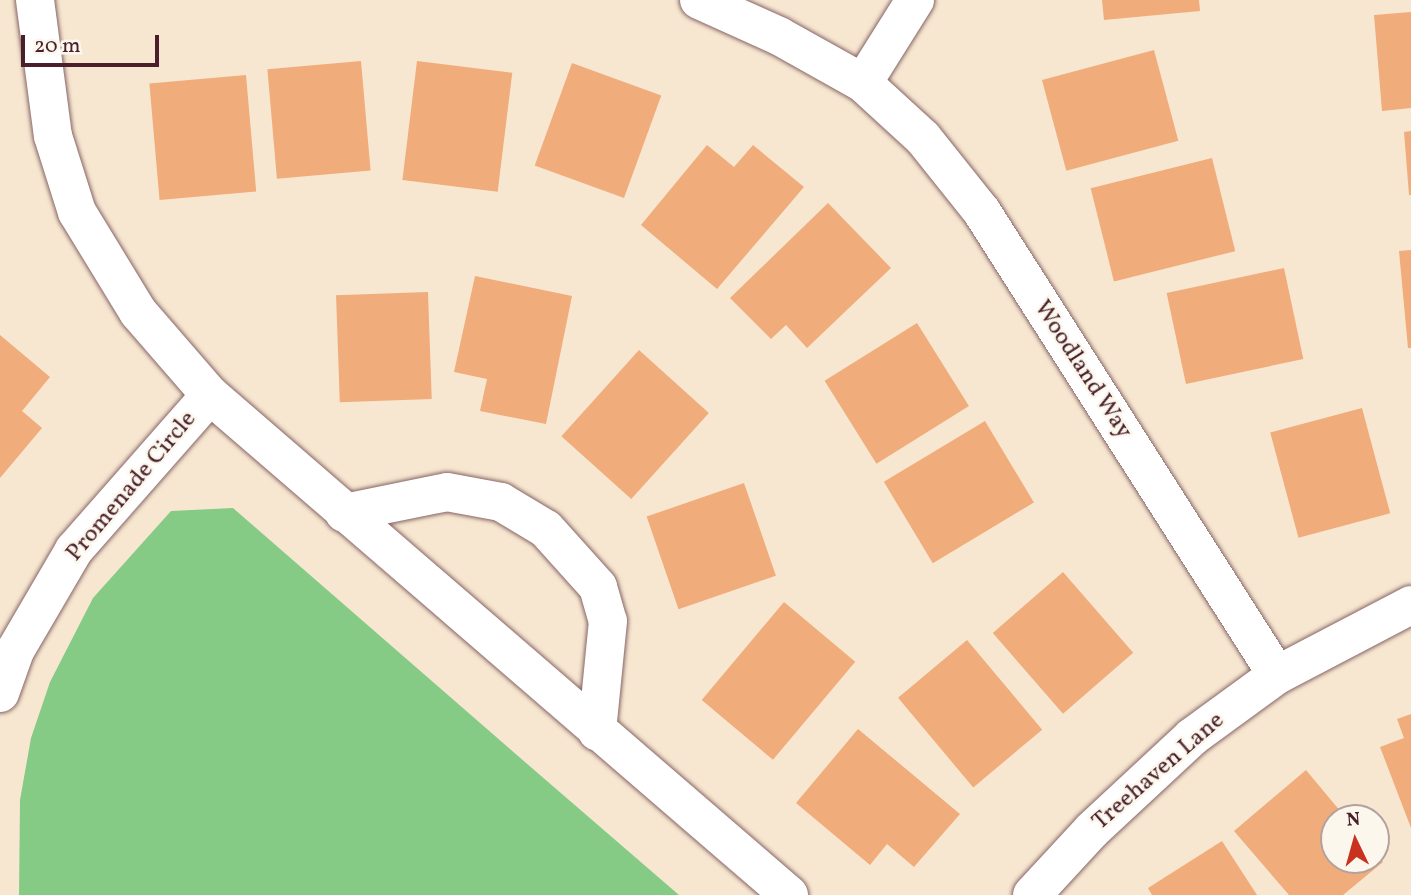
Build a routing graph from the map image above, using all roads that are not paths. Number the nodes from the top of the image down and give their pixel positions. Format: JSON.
{"nodes":[{"id":1,"x":35,"y":0,"type":"edge"},
{"id":2,"x":699,"y":0,"type":"edge"},
{"id":3,"x":915,"y":0,"type":"edge"},
{"id":4,"x":863,"y":83,"type":"junction"},
{"id":5,"x":210,"y":395,"type":"junction"},
{"id":6,"x":344,"y":513,"type":"junction"},
{"id":7,"x":1411,"y":605,"type":"edge"},
{"id":8,"x":1277,"y":675,"type":"junction"},
{"id":9,"x":0,"y":694,"type":"edge"},
{"id":10,"x":597,"y":731,"type":"junction"},
{"id":11,"x":789,"y":895,"type":"edge"},
{"id":12,"x":1032,"y":895,"type":"edge"}],
"edges":[{"from":1,"to":5,"type":"street","name":"Promenade Circle"},
{"from":2,"to":4,"type":"street","name":"Woodland Way"},
{"from":3,"to":4,"type":"street"},
{"from":4,"to":8,"type":"street","name":"Woodland Way"},
{"from":5,"to":6,"type":"street","name":"Promenade Circle"},
{"from":5,"to":9,"type":"street","name":"Promenade Circle"},
{"from":6,"to":10,"type":"street","name":"Promenade Circle"},
{"from":6,"to":10,"type":"street"},
{"from":7,"to":8,"type":"street","name":"Treehaven Lane"},
{"from":8,"to":12,"type":"street","name":"Treehaven Lane"},
{"from":10,"to":11,"type":"street","name":"Promenade Circle"}]}
